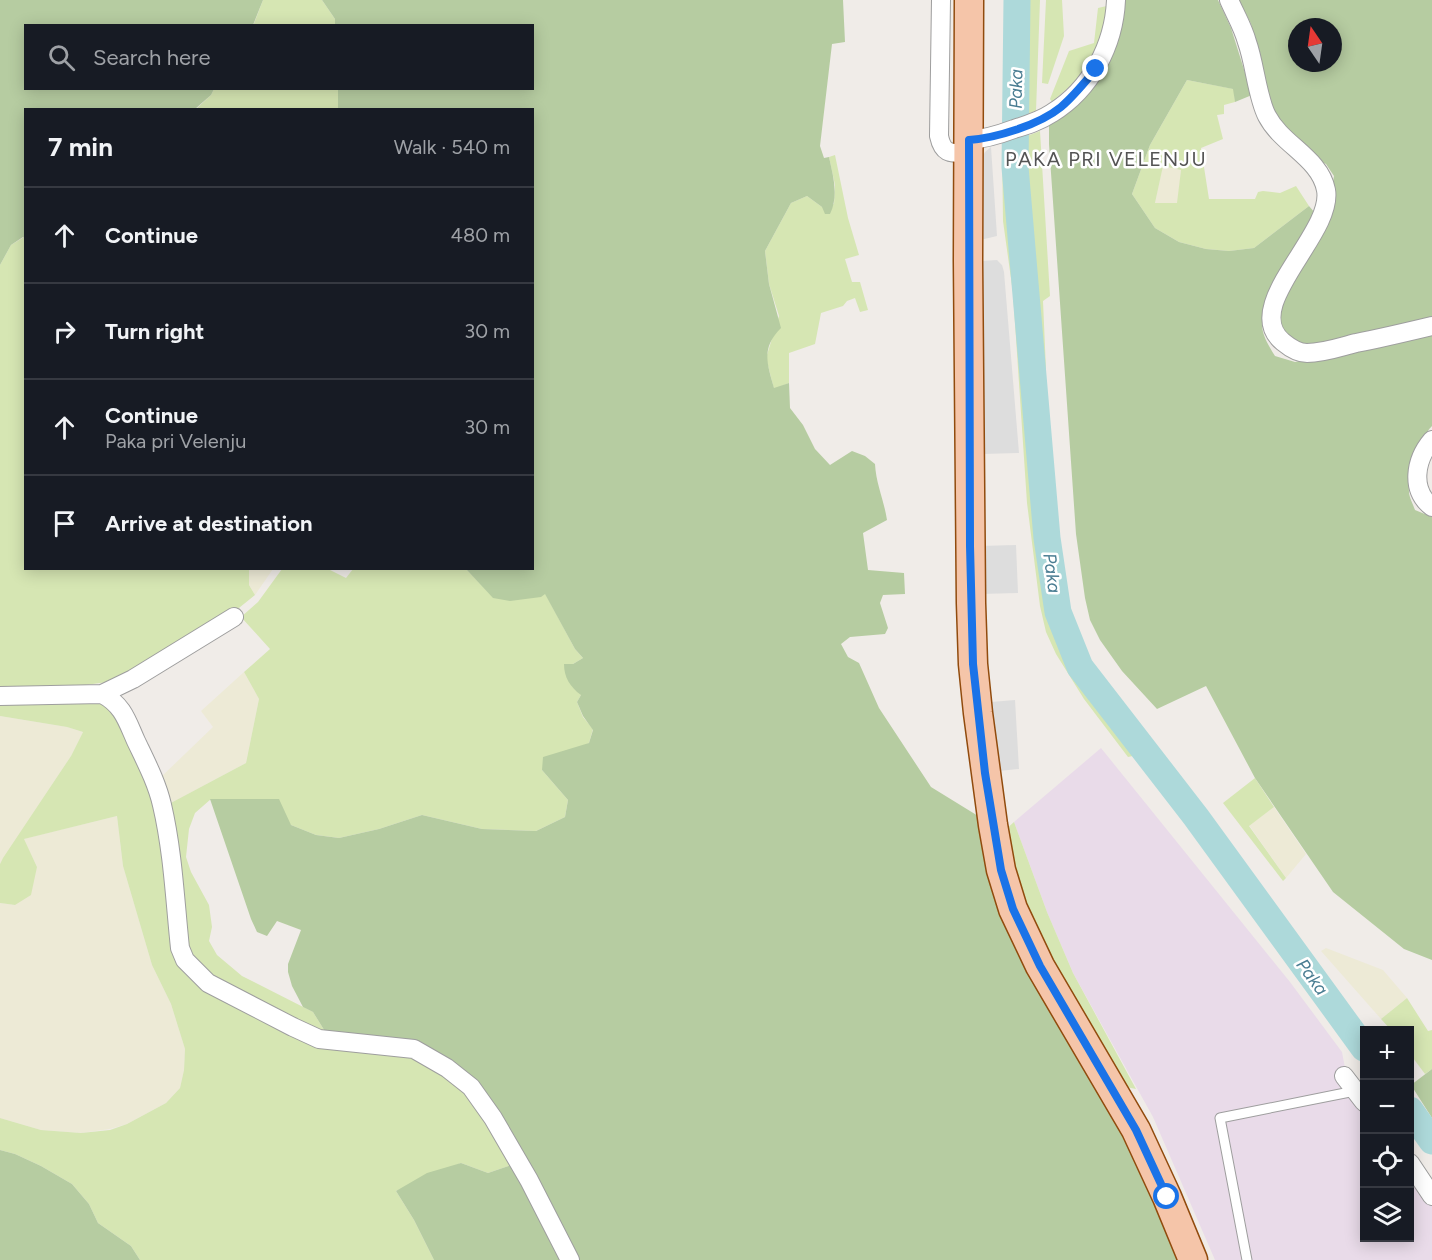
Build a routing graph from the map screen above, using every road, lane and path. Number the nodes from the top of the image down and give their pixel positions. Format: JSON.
{"nodes":[{"id":1,"x":941,"y":0,"type":"edge"},
{"id":2,"x":969,"y":0,"type":"edge"},
{"id":3,"x":1116,"y":0,"type":"edge"},
{"id":4,"x":1228,"y":0,"type":"edge"},
{"id":5,"x":968,"y":147,"type":"junction"},
{"id":6,"x":1432,"y":326,"type":"edge"},
{"id":7,"x":1432,"y":440,"type":"edge"},
{"id":8,"x":1432,"y":507,"type":"edge"},
{"id":9,"x":234,"y":617,"type":"dead end"},
{"id":10,"x":102,"y":694,"type":"junction"},
{"id":11,"x":0,"y":696,"type":"edge"},
{"id":12,"x":1344,"y":1076,"type":"dead end"},
{"id":13,"x":1360,"y":1097,"type":"edge"},
{"id":14,"x":1414,"y":1169,"type":"edge"},
{"id":15,"x":1432,"y":1196,"type":"edge"},
{"id":16,"x":570,"y":1260,"type":"edge"},
{"id":17,"x":1193,"y":1260,"type":"edge"},
{"id":18,"x":1247,"y":1260,"type":"edge"}],
"edges":[{"from":1,"to":5,"type":"street"},
{"from":2,"to":5,"type":"main road"},
{"from":3,"to":5,"type":"street"},
{"from":4,"to":6,"type":"street"},
{"from":5,"to":17,"type":"main road"},
{"from":7,"to":8,"type":"street"},
{"from":9,"to":10,"type":"street"},
{"from":10,"to":11,"type":"street"},
{"from":10,"to":16,"type":"street"},
{"from":12,"to":13,"type":"street"},
{"from":13,"to":18,"type":"lane"},
{"from":14,"to":15,"type":"street"}]}
